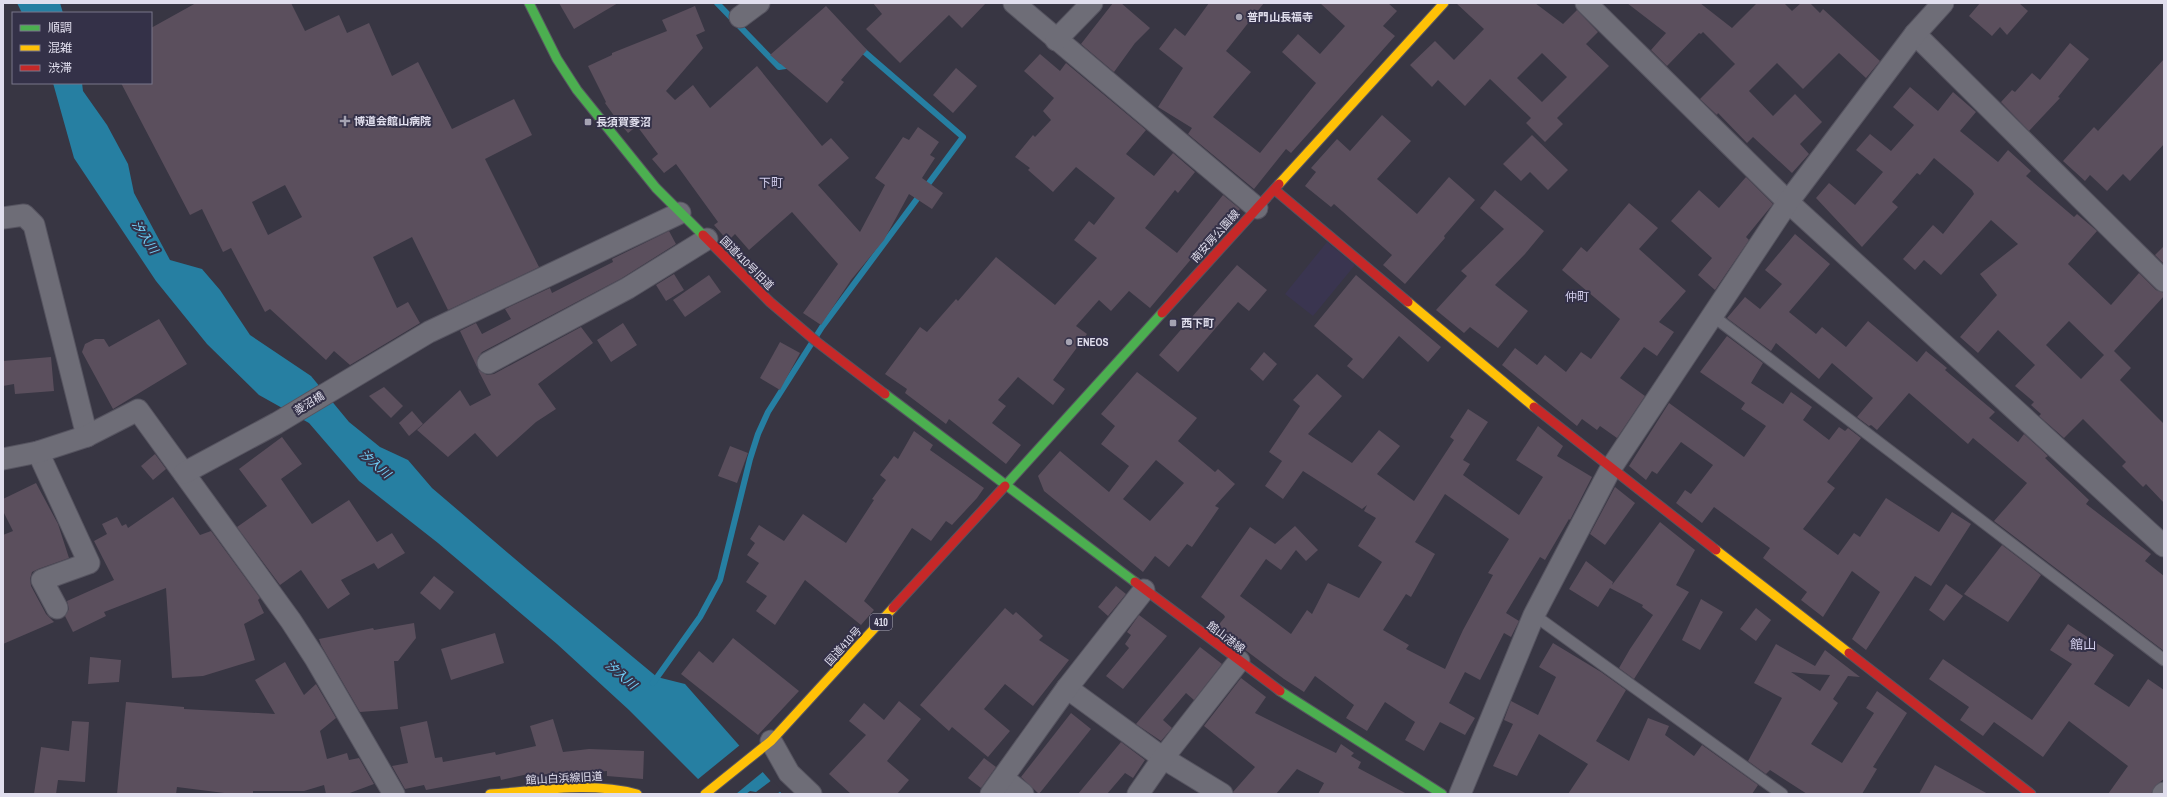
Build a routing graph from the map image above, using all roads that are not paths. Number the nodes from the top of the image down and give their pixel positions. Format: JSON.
{"nodes":[{"id":1,"x":529,"y":3,"type":"edge"},
{"id":2,"x":759,"y":3,"type":"edge"},
{"id":3,"x":1014,"y":3,"type":"edge"},
{"id":4,"x":1092,"y":3,"type":"edge"},
{"id":5,"x":1444,"y":3,"type":"edge"},
{"id":6,"x":1586,"y":3,"type":"edge"},
{"id":7,"x":1943,"y":3,"type":"edge"},
{"id":8,"x":740,"y":17,"type":"dead end"},
{"id":9,"x":1915,"y":34,"type":"junction"},
{"id":10,"x":1056,"y":40,"type":"junction"},
{"id":11,"x":1275,"y":190,"type":"junction"},
{"id":12,"x":1788,"y":202,"type":"junction"},
{"id":13,"x":1257,"y":208,"type":"junction"},
{"id":14,"x":680,"y":213,"type":"junction"},
{"id":15,"x":3,"y":218,"type":"edge"},
{"id":16,"x":706,"y":240,"type":"junction"},
{"id":17,"x":2164,"y":281,"type":"edge"},
{"id":18,"x":1713,"y":316,"type":"junction"},
{"id":19,"x":488,"y":363,"type":"dead end"},
{"id":20,"x":87,"y":436,"type":"junction"},
{"id":21,"x":38,"y":452,"type":"junction"},
{"id":22,"x":3,"y":459,"type":"edge"},
{"id":23,"x":1611,"y":468,"type":"junction"},
{"id":24,"x":184,"y":472,"type":"junction"},
{"id":25,"x":1005,"y":486,"type":"junction"},
{"id":26,"x":2164,"y":546,"type":"edge"},
{"id":27,"x":1144,"y":590,"type":"junction"},
{"id":28,"x":57,"y":608,"type":"dead end"},
{"id":29,"x":1534,"y":615,"type":"junction"},
{"id":30,"x":2164,"y":660,"type":"edge"},
{"id":31,"x":1238,"y":661,"type":"junction"},
{"id":32,"x":1067,"y":688,"type":"junction"},
{"id":33,"x":771,"y":741,"type":"junction"},
{"id":34,"x":1163,"y":758,"type":"junction"},
{"id":35,"x":997,"y":786,"type":"edge"},
{"id":36,"x":394,"y":794,"type":"edge"},
{"id":37,"x":490,"y":794,"type":"edge"},
{"id":38,"x":637,"y":794,"type":"edge"},
{"id":39,"x":705,"y":794,"type":"edge"},
{"id":40,"x":811,"y":794,"type":"edge"},
{"id":41,"x":1023,"y":794,"type":"edge"},
{"id":42,"x":1138,"y":794,"type":"edge"},
{"id":43,"x":1222,"y":794,"type":"edge"},
{"id":44,"x":1442,"y":794,"type":"edge"},
{"id":45,"x":1460,"y":794,"type":"edge"},
{"id":46,"x":1782,"y":794,"type":"edge"},
{"id":47,"x":2031,"y":794,"type":"edge"}],
"edges":[{"from":1,"to":14,"type":"main road","name":"国道410号旧道"},
{"from":2,"to":8,"type":"street"},
{"from":3,"to":10,"type":"street"},
{"from":4,"to":10,"type":"street"},
{"from":5,"to":11,"type":"main road","name":"南安房公園線"},
{"from":6,"to":12,"type":"street"},
{"from":7,"to":9,"type":"street"},
{"from":9,"to":12,"type":"street"},
{"from":9,"to":17,"type":"street"},
{"from":10,"to":13,"type":"street"},
{"from":11,"to":13,"type":"main road","name":"南安房公園線"},
{"from":11,"to":23,"type":"main road"},
{"from":12,"to":18,"type":"street"},
{"from":12,"to":26,"type":"street"},
{"from":13,"to":25,"type":"main road","name":"南安房公園線"},
{"from":14,"to":16,"type":"main road","name":"国道410号旧道"},
{"from":14,"to":24,"type":"street","name":"菱沼橋"},
{"from":15,"to":20,"type":"street"},
{"from":16,"to":19,"type":"street"},
{"from":16,"to":25,"type":"main road","name":"国道410号旧道"},
{"from":18,"to":23,"type":"street"},
{"from":18,"to":30,"type":"lane"},
{"from":20,"to":21,"type":"street"},
{"from":20,"to":24,"type":"street"},
{"from":21,"to":22,"type":"street"},
{"from":21,"to":28,"type":"street"},
{"from":23,"to":29,"type":"street"},
{"from":23,"to":47,"type":"main road"},
{"from":24,"to":36,"type":"street"},
{"from":25,"to":27,"type":"main road","name":"館山港線"},
{"from":25,"to":33,"type":"main road","name":"国道410号","number":"410"},
{"from":27,"to":31,"type":"main road","name":"館山港線"},
{"from":27,"to":32,"type":"street"},
{"from":29,"to":45,"type":"street"},
{"from":29,"to":46,"type":"lane"},
{"from":31,"to":34,"type":"street"},
{"from":31,"to":44,"type":"main road","name":"館山港線"},
{"from":32,"to":34,"type":"street"},
{"from":32,"to":35,"type":"street"},
{"from":33,"to":39,"type":"main road","name":"国道410号","number":"410"},
{"from":33,"to":40,"type":"street"},
{"from":34,"to":42,"type":"street"},
{"from":34,"to":43,"type":"street"},
{"from":35,"to":41,"type":"street"},
{"from":37,"to":38,"type":"main road","name":"館山白浜線旧道"}]}
